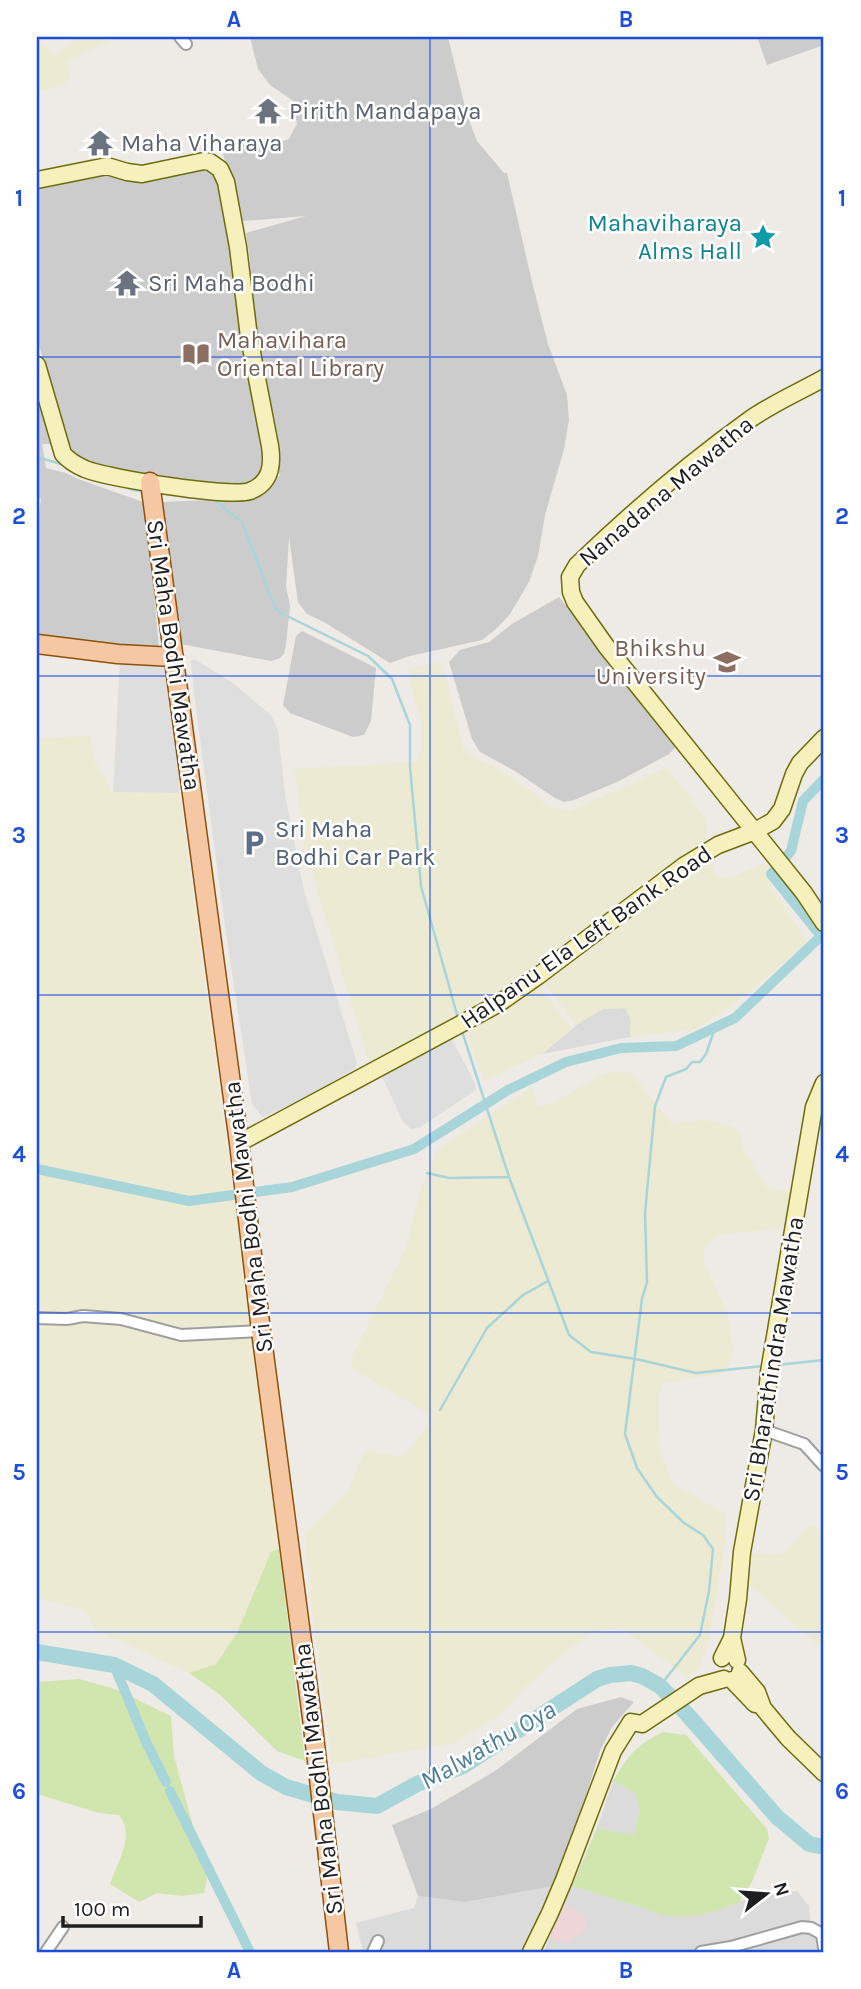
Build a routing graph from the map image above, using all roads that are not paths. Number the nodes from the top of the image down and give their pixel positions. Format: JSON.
{"nodes":[{"id":1,"x":37,"y":180,"type":"edge"},
{"id":2,"x":37,"y":365,"type":"edge"},
{"id":3,"x":824,"y":378,"type":"edge"},
{"id":4,"x":150,"y":482,"type":"junction"},
{"id":5,"x":37,"y":644,"type":"edge"},
{"id":6,"x":174,"y":657,"type":"junction"},
{"id":7,"x":824,"y":738,"type":"edge"},
{"id":8,"x":759,"y":836,"type":"junction"},
{"id":9,"x":824,"y":923,"type":"edge"},
{"id":10,"x":824,"y":1083,"type":"edge"},
{"id":11,"x":819,"y":1107,"type":"edge"},
{"id":12,"x":239,"y":1143,"type":"junction"},
{"id":13,"x":37,"y":1318,"type":"edge"},
{"id":14,"x":261,"y":1331,"type":"junction"},
{"id":15,"x":764,"y":1430,"type":"junction"},
{"id":16,"x":824,"y":1466,"type":"edge"},
{"id":17,"x":729,"y":1669,"type":"junction"},
{"id":18,"x":824,"y":1773,"type":"edge"},
{"id":19,"x":63,"y":1927,"type":"dead end"},
{"id":20,"x":378,"y":1941,"type":"dead end"},
{"id":21,"x":824,"y":1948,"type":"edge"},
{"id":22,"x":46,"y":1952,"type":"edge"},
{"id":23,"x":339,"y":1952,"type":"edge"},
{"id":24,"x":373,"y":1952,"type":"edge"},
{"id":25,"x":531,"y":1952,"type":"edge"},
{"id":26,"x":701,"y":1952,"type":"edge"}],
"edges":[{"from":1,"to":4,"type":"main road"},
{"from":2,"to":4,"type":"main road"},
{"from":3,"to":8,"type":"main road","name":"Nanadana Mawatha"},
{"from":4,"to":6,"type":"main road","name":"Sri Maha Bodhi Mawatha"},
{"from":5,"to":6,"type":"main road"},
{"from":6,"to":12,"type":"main road","name":"Sri Maha Bodhi Mawatha"},
{"from":7,"to":8,"type":"main road","name":"Halpanu Ela Left Bank Road"},
{"from":8,"to":9,"type":"main road"},
{"from":8,"to":12,"type":"main road","name":"Halpanu Ela Left Bank Road"},
{"from":10,"to":11,"type":"main road","name":"Sri Bharathindra Mawatha"},
{"from":11,"to":15,"type":"main road","name":"Sri Bharathindra Mawatha"},
{"from":12,"to":14,"type":"main road","name":"Sri Maha Bodhi Mawatha"},
{"from":13,"to":14,"type":"street"},
{"from":14,"to":23,"type":"main road","name":"Sri Maha Bodhi Mawatha"},
{"from":15,"to":16,"type":"street"},
{"from":15,"to":17,"type":"main road","name":"Sri Bharathindra Mawatha"},
{"from":17,"to":18,"type":"main road"},
{"from":17,"to":25,"type":"main road"},
{"from":19,"to":22,"type":"street"},
{"from":20,"to":24,"type":"street"},
{"from":21,"to":26,"type":"street"}]}
